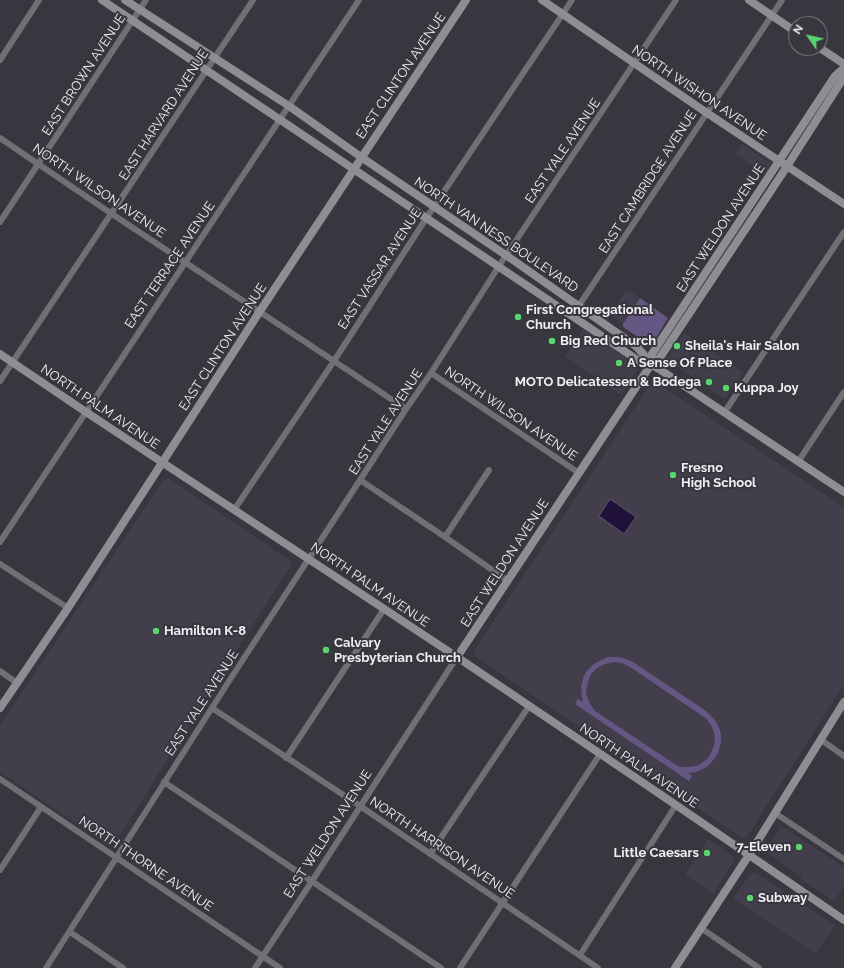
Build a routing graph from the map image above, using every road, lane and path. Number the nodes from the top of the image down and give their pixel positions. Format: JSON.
{"nodes":[{"id":1,"x":39,"y":0,"type":"edge"},
{"id":2,"x":102,"y":0,"type":"edge"},
{"id":3,"x":125,"y":0,"type":"edge"},
{"id":4,"x":146,"y":0,"type":"edge"},
{"id":5,"x":253,"y":0,"type":"edge"},
{"id":6,"x":359,"y":0,"type":"edge"},
{"id":7,"x":466,"y":0,"type":"edge"},
{"id":8,"x":542,"y":0,"type":"edge"},
{"id":9,"x":572,"y":0,"type":"edge"},
{"id":10,"x":676,"y":0,"type":"edge"},
{"id":11,"x":749,"y":0,"type":"edge"},
{"id":12,"x":782,"y":0,"type":"edge"},
{"id":13,"x":140,"y":10,"type":"junction"},
{"id":14,"x":563,"y":14,"type":"junction"},
{"id":15,"x":772,"y":16,"type":"junction"},
{"id":16,"x":132,"y":21,"type":"junction"},
{"id":17,"x":788,"y":27,"type":"edge"},
{"id":18,"x":828,"y":53,"type":"edge"},
{"id":19,"x":214,"y":58,"type":"junction"},
{"id":20,"x":0,"y":60,"type":"edge"},
{"id":21,"x":634,"y":63,"type":"junction"},
{"id":22,"x":844,"y":64,"type":"edge"},
{"id":23,"x":844,"y":68,"type":"edge"},
{"id":24,"x":206,"y":70,"type":"junction"},
{"id":25,"x":844,"y":77,"type":"edge"},
{"id":26,"x":288,"y":106,"type":"junction"},
{"id":27,"x":707,"y":113,"type":"junction"},
{"id":28,"x":280,"y":120,"type":"junction"},
{"id":29,"x":0,"y":138,"type":"edge"},
{"id":30,"x":361,"y":157,"type":"junction"},
{"id":31,"x":779,"y":161,"type":"junction"},
{"id":32,"x":39,"y":163,"type":"junction"},
{"id":33,"x":787,"y":166,"type":"junction"},
{"id":34,"x":354,"y":168,"type":"junction"},
{"id":35,"x":844,"y":204,"type":"edge"},
{"id":36,"x":434,"y":207,"type":"junction"},
{"id":37,"x":112,"y":214,"type":"junction"},
{"id":38,"x":427,"y":218,"type":"junction"},
{"id":39,"x":0,"y":222,"type":"edge"},
{"id":40,"x":739,"y":222,"type":"junction"},
{"id":41,"x":747,"y":227,"type":"junction"},
{"id":42,"x":844,"y":232,"type":"edge"},
{"id":43,"x":506,"y":256,"type":"junction"},
{"id":44,"x":186,"y":263,"type":"junction"},
{"id":45,"x":499,"y":266,"type":"junction"},
{"id":46,"x":702,"y":278,"type":"junction"},
{"id":47,"x":710,"y":282,"type":"junction"},
{"id":48,"x":579,"y":307,"type":"junction"},
{"id":49,"x":260,"y":311,"type":"junction"},
{"id":50,"x":572,"y":316,"type":"junction"},
{"id":51,"x":0,"y":354,"type":"edge"},
{"id":52,"x":334,"y":361,"type":"junction"},
{"id":53,"x":12,"y":362,"type":"junction"},
{"id":54,"x":647,"y":362,"type":"junction"},
{"id":55,"x":431,"y":373,"type":"junction"},
{"id":56,"x":0,"y":381,"type":"edge"},
{"id":57,"x":844,"y":392,"type":"edge"},
{"id":58,"x":406,"y":409,"type":"junction"},
{"id":59,"x":86,"y":412,"type":"junction"},
{"id":60,"x":724,"y":412,"type":"junction"},
{"id":61,"x":798,"y":462,"type":"junction"},
{"id":62,"x":162,"y":463,"type":"junction"},
{"id":63,"x":489,"y":470,"type":"dead end"},
{"id":64,"x":579,"y":473,"type":"junction"},
{"id":65,"x":360,"y":480,"type":"junction"},
{"id":66,"x":844,"y":492,"type":"edge"},
{"id":67,"x":234,"y":510,"type":"junction"},
{"id":68,"x":445,"y":537,"type":"junction"},
{"id":69,"x":0,"y":542,"type":"edge"},
{"id":70,"x":309,"y":558,"type":"junction"},
{"id":71,"x":0,"y":564,"type":"edge"},
{"id":72,"x":508,"y":581,"type":"junction"},
{"id":73,"x":68,"y":608,"type":"junction"},
{"id":74,"x":384,"y":609,"type":"junction"},
{"id":75,"x":457,"y":657,"type":"junction"},
{"id":76,"x":0,"y":671,"type":"edge"},
{"id":77,"x":17,"y":683,"type":"junction"},
{"id":78,"x":844,"y":702,"type":"edge"},
{"id":79,"x":529,"y":706,"type":"junction"},
{"id":80,"x":0,"y":708,"type":"edge"},
{"id":81,"x":212,"y":708,"type":"junction"},
{"id":82,"x":820,"y":740,"type":"junction"},
{"id":83,"x":600,"y":754,"type":"junction"},
{"id":84,"x":844,"y":756,"type":"edge"},
{"id":85,"x":286,"y":758,"type":"junction"},
{"id":86,"x":0,"y":779,"type":"edge"},
{"id":87,"x":164,"y":782,"type":"junction"},
{"id":88,"x":676,"y":805,"type":"junction"},
{"id":89,"x":360,"y":806,"type":"junction"},
{"id":90,"x":41,"y":807,"type":"junction"},
{"id":91,"x":775,"y":813,"type":"junction"},
{"id":92,"x":430,"y":854,"type":"junction"},
{"id":93,"x":749,"y":855,"type":"junction"},
{"id":94,"x":117,"y":858,"type":"junction"},
{"id":95,"x":844,"y":859,"type":"edge"},
{"id":96,"x":0,"y":870,"type":"edge"},
{"id":97,"x":312,"y":881,"type":"junction"},
{"id":98,"x":502,"y":902,"type":"junction"},
{"id":99,"x":844,"y":920,"type":"edge"},
{"id":100,"x":701,"y":928,"type":"junction"},
{"id":101,"x":70,"y":932,"type":"junction"},
{"id":102,"x":580,"y":955,"type":"junction"},
{"id":103,"x":263,"y":956,"type":"junction"},
{"id":104,"x":46,"y":968,"type":"edge"},
{"id":105,"x":123,"y":968,"type":"edge"},
{"id":106,"x":255,"y":968,"type":"edge"},
{"id":107,"x":280,"y":968,"type":"edge"},
{"id":108,"x":441,"y":968,"type":"edge"},
{"id":109,"x":460,"y":968,"type":"edge"},
{"id":110,"x":598,"y":968,"type":"edge"},
{"id":111,"x":675,"y":968,"type":"edge"},
{"id":112,"x":759,"y":968,"type":"edge"}],
"edges":[{"from":1,"to":20,"type":"street"},
{"from":2,"to":16,"type":"main road","name":"NORTH VAN NESS BOULEVARD"},
{"from":3,"to":13,"type":"main road","name":"NORTH VAN NESS BOULEVARD"},
{"from":4,"to":13,"type":"street","name":"EAST BROWN AVENUE"},
{"from":5,"to":19,"type":"street","name":"EAST HARVARD AVENUE"},
{"from":6,"to":26,"type":"street","name":"EAST TERRACE AVENUE"},
{"from":7,"to":30,"type":"main road","name":"EAST CLINTON AVENUE"},
{"from":8,"to":14,"type":"main road","name":"NORTH WISHON AVENUE"},
{"from":9,"to":14,"type":"street","name":"EAST VASSAR AVENUE"},
{"from":10,"to":21,"type":"street","name":"EAST YALE AVENUE"},
{"from":11,"to":15,"type":"main road"},
{"from":12,"to":15,"type":"street","name":"EAST CAMBRIDGE AVENUE"},
{"from":13,"to":16,"type":"street","name":"EAST BROWN AVENUE"},
{"from":13,"to":19,"type":"main road","name":"NORTH VAN NESS BOULEVARD"},
{"from":14,"to":21,"type":"main road","name":"NORTH WISHON AVENUE"},
{"from":14,"to":36,"type":"street","name":"EAST VASSAR AVENUE"},
{"from":15,"to":17,"type":"main road"},
{"from":15,"to":27,"type":"street","name":"EAST CAMBRIDGE AVENUE"},
{"from":16,"to":24,"type":"main road","name":"NORTH VAN NESS BOULEVARD"},
{"from":16,"to":32,"type":"street","name":"EAST BROWN AVENUE"},
{"from":18,"to":22,"type":"main road"},
{"from":19,"to":24,"type":"street","name":"EAST HARVARD AVENUE"},
{"from":19,"to":26,"type":"main road","name":"NORTH VAN NESS BOULEVARD"},
{"from":21,"to":27,"type":"main road","name":"NORTH WISHON AVENUE"},
{"from":21,"to":43,"type":"street","name":"EAST YALE AVENUE"},
{"from":23,"to":31,"type":"main road","name":"EAST WELDON AVENUE"},
{"from":24,"to":28,"type":"main road","name":"NORTH VAN NESS BOULEVARD"},
{"from":24,"to":37,"type":"street","name":"EAST HARVARD AVENUE"},
{"from":25,"to":33,"type":"main road","name":"EAST WELDON AVENUE"},
{"from":26,"to":28,"type":"street","name":"EAST TERRACE AVENUE"},
{"from":26,"to":30,"type":"main road","name":"NORTH VAN NESS BOULEVARD"},
{"from":27,"to":31,"type":"main road","name":"NORTH WISHON AVENUE"},
{"from":27,"to":48,"type":"street","name":"EAST CAMBRIDGE AVENUE"},
{"from":28,"to":34,"type":"main road","name":"NORTH VAN NESS BOULEVARD"},
{"from":28,"to":44,"type":"street","name":"EAST TERRACE AVENUE"},
{"from":29,"to":32,"type":"street","name":"NORTH WILSON AVENUE"},
{"from":30,"to":34,"type":"main road","name":"EAST CLINTON AVENUE"},
{"from":30,"to":36,"type":"main road","name":"NORTH VAN NESS BOULEVARD"},
{"from":31,"to":33,"type":"main road","name":"NORTH WISHON AVENUE"},
{"from":31,"to":40,"type":"main road","name":"EAST WELDON AVENUE"},
{"from":32,"to":37,"type":"street","name":"NORTH WILSON AVENUE"},
{"from":32,"to":39,"type":"street","name":"EAST BROWN AVENUE"},
{"from":33,"to":35,"type":"main road","name":"NORTH WISHON AVENUE"},
{"from":33,"to":41,"type":"main road","name":"EAST WELDON AVENUE"},
{"from":34,"to":38,"type":"main road","name":"NORTH VAN NESS BOULEVARD"},
{"from":34,"to":49,"type":"main road","name":"EAST CLINTON AVENUE"},
{"from":36,"to":38,"type":"street","name":"EAST VASSAR AVENUE"},
{"from":36,"to":43,"type":"main road","name":"NORTH VAN NESS BOULEVARD"},
{"from":37,"to":44,"type":"street","name":"NORTH WILSON AVENUE"},
{"from":37,"to":53,"type":"street","name":"EAST HARVARD AVENUE"},
{"from":38,"to":45,"type":"main road","name":"NORTH VAN NESS BOULEVARD"},
{"from":38,"to":52,"type":"street","name":"EAST VASSAR AVENUE"},
{"from":40,"to":41,"type":"main road"},
{"from":40,"to":46,"type":"main road","name":"EAST WELDON AVENUE"},
{"from":41,"to":47,"type":"main road","name":"EAST WELDON AVENUE"},
{"from":42,"to":60,"type":"street"},
{"from":43,"to":45,"type":"street","name":"EAST YALE AVENUE"},
{"from":43,"to":48,"type":"main road","name":"NORTH VAN NESS BOULEVARD"},
{"from":44,"to":49,"type":"street","name":"NORTH WILSON AVENUE"},
{"from":44,"to":59,"type":"street","name":"EAST TERRACE AVENUE"},
{"from":45,"to":50,"type":"main road","name":"NORTH VAN NESS BOULEVARD"},
{"from":45,"to":55,"type":"street","name":"EAST YALE AVENUE"},
{"from":46,"to":47,"type":"main road"},
{"from":46,"to":54,"type":"main road","name":"EAST WELDON AVENUE"},
{"from":47,"to":54,"type":"main road","name":"EAST WELDON AVENUE"},
{"from":48,"to":50,"type":"street","name":"EAST CAMBRIDGE AVENUE"},
{"from":48,"to":54,"type":"main road","name":"NORTH VAN NESS BOULEVARD"},
{"from":49,"to":52,"type":"street","name":"NORTH WILSON AVENUE"},
{"from":49,"to":62,"type":"main road","name":"EAST CLINTON AVENUE"},
{"from":50,"to":54,"type":"main road","name":"NORTH VAN NESS BOULEVARD"},
{"from":51,"to":53,"type":"main road","name":"NORTH PALM AVENUE"},
{"from":52,"to":58,"type":"street","name":"NORTH WILSON AVENUE"},
{"from":52,"to":67,"type":"street","name":"EAST VASSAR AVENUE"},
{"from":53,"to":56,"type":"street","name":"EAST HARVARD AVENUE"},
{"from":53,"to":59,"type":"main road","name":"NORTH PALM AVENUE"},
{"from":54,"to":60,"type":"main road"},
{"from":54,"to":64,"type":"main road","name":"EAST WELDON AVENUE"},
{"from":55,"to":58,"type":"street","name":"EAST YALE AVENUE"},
{"from":55,"to":64,"type":"street","name":"NORTH WILSON AVENUE"},
{"from":57,"to":61,"type":"street"},
{"from":58,"to":65,"type":"street","name":"EAST YALE AVENUE"},
{"from":59,"to":62,"type":"main road","name":"NORTH PALM AVENUE"},
{"from":59,"to":69,"type":"street","name":"EAST TERRACE AVENUE"},
{"from":60,"to":61,"type":"main road"},
{"from":61,"to":66,"type":"main road"},
{"from":62,"to":67,"type":"main road","name":"NORTH PALM AVENUE"},
{"from":62,"to":73,"type":"main road","name":"EAST CLINTON AVENUE"},
{"from":63,"to":68,"type":"street"},
{"from":64,"to":72,"type":"main road","name":"EAST WELDON AVENUE"},
{"from":65,"to":68,"type":"street"},
{"from":65,"to":70,"type":"street","name":"EAST YALE AVENUE"},
{"from":67,"to":70,"type":"main road","name":"NORTH PALM AVENUE"},
{"from":68,"to":72,"type":"street"},
{"from":70,"to":74,"type":"main road","name":"NORTH PALM AVENUE"},
{"from":70,"to":81,"type":"street","name":"EAST YALE AVENUE"},
{"from":71,"to":73,"type":"street"},
{"from":72,"to":75,"type":"main road","name":"EAST WELDON AVENUE"},
{"from":73,"to":77,"type":"main road","name":"EAST CLINTON AVENUE"},
{"from":74,"to":75,"type":"main road","name":"NORTH PALM AVENUE"},
{"from":74,"to":85,"type":"street"},
{"from":75,"to":79,"type":"main road","name":"NORTH PALM AVENUE"},
{"from":75,"to":89,"type":"street","name":"EAST WELDON AVENUE"},
{"from":76,"to":77,"type":"street"},
{"from":77,"to":80,"type":"main road","name":"EAST CLINTON AVENUE"},
{"from":78,"to":82,"type":"main road"},
{"from":79,"to":83,"type":"main road","name":"NORTH PALM AVENUE"},
{"from":79,"to":92,"type":"street"},
{"from":81,"to":85,"type":"street","name":"NORTH HARRISON AVENUE"},
{"from":81,"to":87,"type":"street","name":"EAST YALE AVENUE"},
{"from":82,"to":84,"type":"street"},
{"from":82,"to":91,"type":"main road"},
{"from":83,"to":88,"type":"main road","name":"NORTH PALM AVENUE"},
{"from":83,"to":98,"type":"street"},
{"from":85,"to":89,"type":"street","name":"NORTH HARRISON AVENUE"},
{"from":86,"to":90,"type":"street","name":"NORTH THORNE AVENUE"},
{"from":87,"to":94,"type":"street","name":"EAST YALE AVENUE"},
{"from":87,"to":97,"type":"street"},
{"from":88,"to":93,"type":"main road","name":"NORTH PALM AVENUE"},
{"from":88,"to":102,"type":"street"},
{"from":89,"to":92,"type":"street","name":"NORTH HARRISON AVENUE"},
{"from":89,"to":97,"type":"street","name":"EAST WELDON AVENUE"},
{"from":90,"to":94,"type":"street","name":"NORTH THORNE AVENUE"},
{"from":90,"to":96,"type":"street"},
{"from":91,"to":93,"type":"main road"},
{"from":91,"to":95,"type":"street"},
{"from":92,"to":98,"type":"street","name":"NORTH HARRISON AVENUE"},
{"from":93,"to":99,"type":"main road","name":"NORTH PALM AVENUE"},
{"from":93,"to":100,"type":"main road"},
{"from":94,"to":101,"type":"street","name":"EAST YALE AVENUE"},
{"from":94,"to":103,"type":"street","name":"NORTH THORNE AVENUE"},
{"from":97,"to":103,"type":"street","name":"EAST WELDON AVENUE"},
{"from":97,"to":108,"type":"street"},
{"from":98,"to":102,"type":"street","name":"NORTH HARRISON AVENUE"},
{"from":98,"to":109,"type":"street"},
{"from":100,"to":111,"type":"main road"},
{"from":100,"to":112,"type":"street"},
{"from":101,"to":104,"type":"street","name":"EAST YALE AVENUE"},
{"from":101,"to":105,"type":"street"},
{"from":102,"to":110,"type":"street","name":"NORTH HARRISON AVENUE"},
{"from":103,"to":106,"type":"street","name":"EAST WELDON AVENUE"},
{"from":103,"to":107,"type":"street","name":"NORTH THORNE AVENUE"}]}
